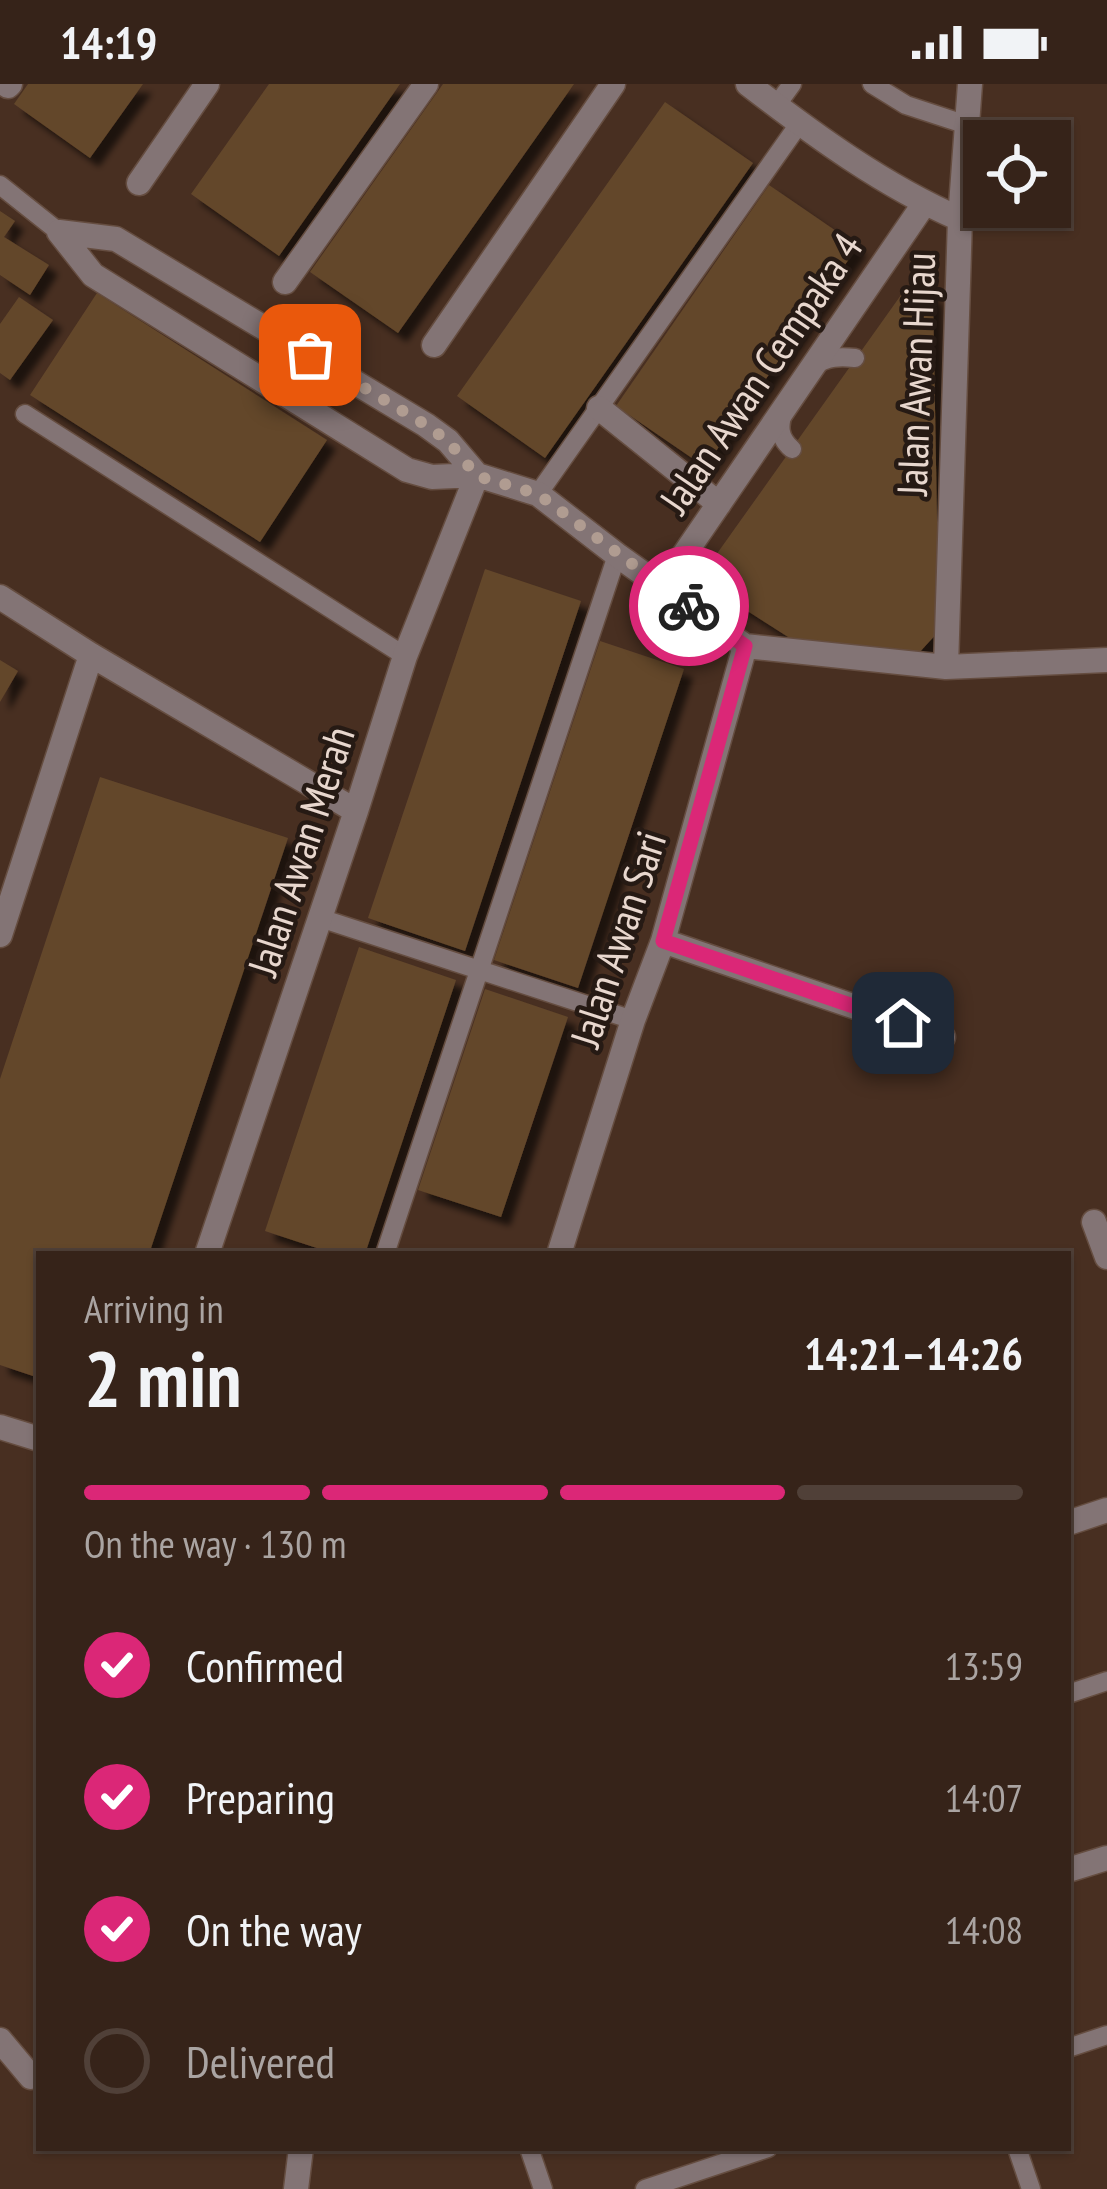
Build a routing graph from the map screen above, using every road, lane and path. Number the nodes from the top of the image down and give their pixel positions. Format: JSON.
{"nodes":[{"id":1,"x":207,"y":84,"type":"edge"},
{"id":2,"x":426,"y":84,"type":"edge"},
{"id":3,"x":613,"y":84,"type":"edge"},
{"id":4,"x":748,"y":84,"type":"edge"},
{"id":5,"x":792,"y":84,"type":"edge"},
{"id":6,"x":872,"y":84,"type":"edge"},
{"id":7,"x":970,"y":84,"type":"edge"},
{"id":8,"x":776,"y":106,"type":"junction"},
{"id":9,"x":967,"y":120,"type":"edge"},
{"id":10,"x":799,"y":124,"type":"junction"},
{"id":11,"x":963,"y":124,"type":"edge"},
{"id":12,"x":963,"y":179,"type":"edge"},
{"id":13,"x":140,"y":183,"type":"dead end"},
{"id":14,"x":0,"y":185,"type":"edge"},
{"id":15,"x":924,"y":204,"type":"junction"},
{"id":16,"x":960,"y":219,"type":"junction"},
{"id":17,"x":59,"y":232,"type":"junction"},
{"id":18,"x":285,"y":282,"type":"dead end"},
{"id":19,"x":434,"y":345,"type":"dead end"},
{"id":20,"x":855,"y":358,"type":"dead end"},
{"id":21,"x":814,"y":365,"type":"junction"},
{"id":22,"x":785,"y":407,"type":"junction"},
{"id":23,"x":598,"y":408,"type":"junction"},
{"id":24,"x":25,"y":414,"type":"dead end"},
{"id":25,"x":792,"y":448,"type":"dead end"},
{"id":26,"x":477,"y":476,"type":"junction"},
{"id":27,"x":538,"y":494,"type":"junction"},
{"id":28,"x":719,"y":504,"type":"junction"},
{"id":29,"x":617,"y":555,"type":"junction"},
{"id":30,"x":662,"y":587,"type":"junction"},
{"id":31,"x":0,"y":597,"type":"edge"},
{"id":32,"x":745,"y":646,"type":"junction"},
{"id":33,"x":91,"y":656,"type":"junction"},
{"id":34,"x":405,"y":656,"type":"junction"},
{"id":35,"x":1107,"y":660,"type":"edge"},
{"id":36,"x":946,"y":667,"type":"junction"},
{"id":37,"x":356,"y":812,"type":"junction"},
{"id":38,"x":320,"y":918,"type":"junction"},
{"id":39,"x":0,"y":935,"type":"edge"},
{"id":40,"x":663,"y":941,"type":"junction"},
{"id":41,"x":480,"y":970,"type":"junction"},
{"id":42,"x":633,"y":1020,"type":"junction"},
{"id":43,"x":943,"y":1037,"type":"dead end"},
{"id":44,"x":1094,"y":1222,"type":"dead end"},
{"id":45,"x":208,"y":1251,"type":"edge"},
{"id":46,"x":387,"y":1251,"type":"edge"},
{"id":47,"x":560,"y":1251,"type":"edge"},
{"id":48,"x":1107,"y":1257,"type":"edge"},
{"id":49,"x":0,"y":1427,"type":"edge"},
{"id":50,"x":36,"y":1438,"type":"edge"},
{"id":51,"x":1107,"y":1510,"type":"edge"},
{"id":52,"x":1071,"y":1522,"type":"edge"},
{"id":53,"x":1107,"y":1681,"type":"edge"},
{"id":54,"x":1071,"y":1693,"type":"edge"},
{"id":55,"x":1107,"y":1858,"type":"edge"},
{"id":56,"x":1071,"y":1869,"type":"edge"},
{"id":57,"x":1107,"y":2035,"type":"edge"},
{"id":58,"x":0,"y":2040,"type":"edge"},
{"id":59,"x":1071,"y":2047,"type":"edge"},
{"id":60,"x":31,"y":2077,"type":"dead end"},
{"id":61,"x":301,"y":2151,"type":"edge"},
{"id":62,"x":530,"y":2151,"type":"edge"},
{"id":63,"x":759,"y":2151,"type":"edge"},
{"id":64,"x":1018,"y":2151,"type":"edge"},
{"id":65,"x":296,"y":2189,"type":"edge"},
{"id":66,"x":543,"y":2189,"type":"edge"},
{"id":67,"x":645,"y":2189,"type":"edge"},
{"id":68,"x":1031,"y":2189,"type":"edge"}],
"edges":[{"from":1,"to":13,"type":"street"},
{"from":2,"to":18,"type":"street"},
{"from":3,"to":19,"type":"street"},
{"from":4,"to":8,"type":"street"},
{"from":5,"to":8,"type":"lane"},
{"from":6,"to":11,"type":"lane"},
{"from":7,"to":9,"type":"street","name":"Jalan Awan Hijau"},
{"from":8,"to":10,"type":"street"},
{"from":10,"to":15,"type":"street"},
{"from":10,"to":23,"type":"lane"},
{"from":12,"to":16,"type":"street","name":"Jalan Awan Hijau"},
{"from":14,"to":17,"type":"lane"},
{"from":15,"to":16,"type":"street"},
{"from":15,"to":21,"type":"street","name":"Jalan Awan Cempaka 4"},
{"from":16,"to":36,"type":"street","name":"Jalan Awan Hijau"},
{"from":17,"to":26,"type":"street"},
{"from":17,"to":26,"type":"street"},
{"from":20,"to":21,"type":"lane"},
{"from":21,"to":22,"type":"street","name":"Jalan Awan Cempaka 4"},
{"from":22,"to":25,"type":"lane"},
{"from":22,"to":28,"type":"street","name":"Jalan Awan Cempaka 4"},
{"from":23,"to":27,"type":"lane"},
{"from":23,"to":28,"type":"street"},
{"from":24,"to":34,"type":"lane"},
{"from":26,"to":27,"type":"street"},
{"from":26,"to":34,"type":"street","name":"Jalan Awan Merah"},
{"from":27,"to":29,"type":"street"},
{"from":28,"to":30,"type":"street","name":"Jalan Awan Cempaka 4"},
{"from":29,"to":30,"type":"street"},
{"from":29,"to":41,"type":"lane"},
{"from":30,"to":32,"type":"street"},
{"from":31,"to":33,"type":"street"},
{"from":32,"to":36,"type":"street"},
{"from":32,"to":40,"type":"street","name":"Jalan Awan Sari"},
{"from":33,"to":37,"type":"street"},
{"from":33,"to":39,"type":"street"},
{"from":34,"to":37,"type":"street","name":"Jalan Awan Merah"},
{"from":35,"to":36,"type":"street"},
{"from":37,"to":38,"type":"street","name":"Jalan Awan Merah"},
{"from":38,"to":41,"type":"lane"},
{"from":38,"to":45,"type":"street","name":"Jalan Awan Merah"},
{"from":40,"to":42,"type":"street","name":"Jalan Awan Sari"},
{"from":40,"to":43,"type":"street"},
{"from":41,"to":42,"type":"lane"},
{"from":41,"to":46,"type":"lane"},
{"from":42,"to":47,"type":"street","name":"Jalan Awan Sari"},
{"from":44,"to":48,"type":"street"},
{"from":49,"to":50,"type":"street"},
{"from":51,"to":52,"type":"street"},
{"from":53,"to":54,"type":"lane"},
{"from":55,"to":56,"type":"street"},
{"from":57,"to":59,"type":"lane"},
{"from":58,"to":60,"type":"street"},
{"from":61,"to":65,"type":"street"},
{"from":62,"to":66,"type":"lane"},
{"from":63,"to":67,"type":"lane"},
{"from":64,"to":68,"type":"lane"}]}
